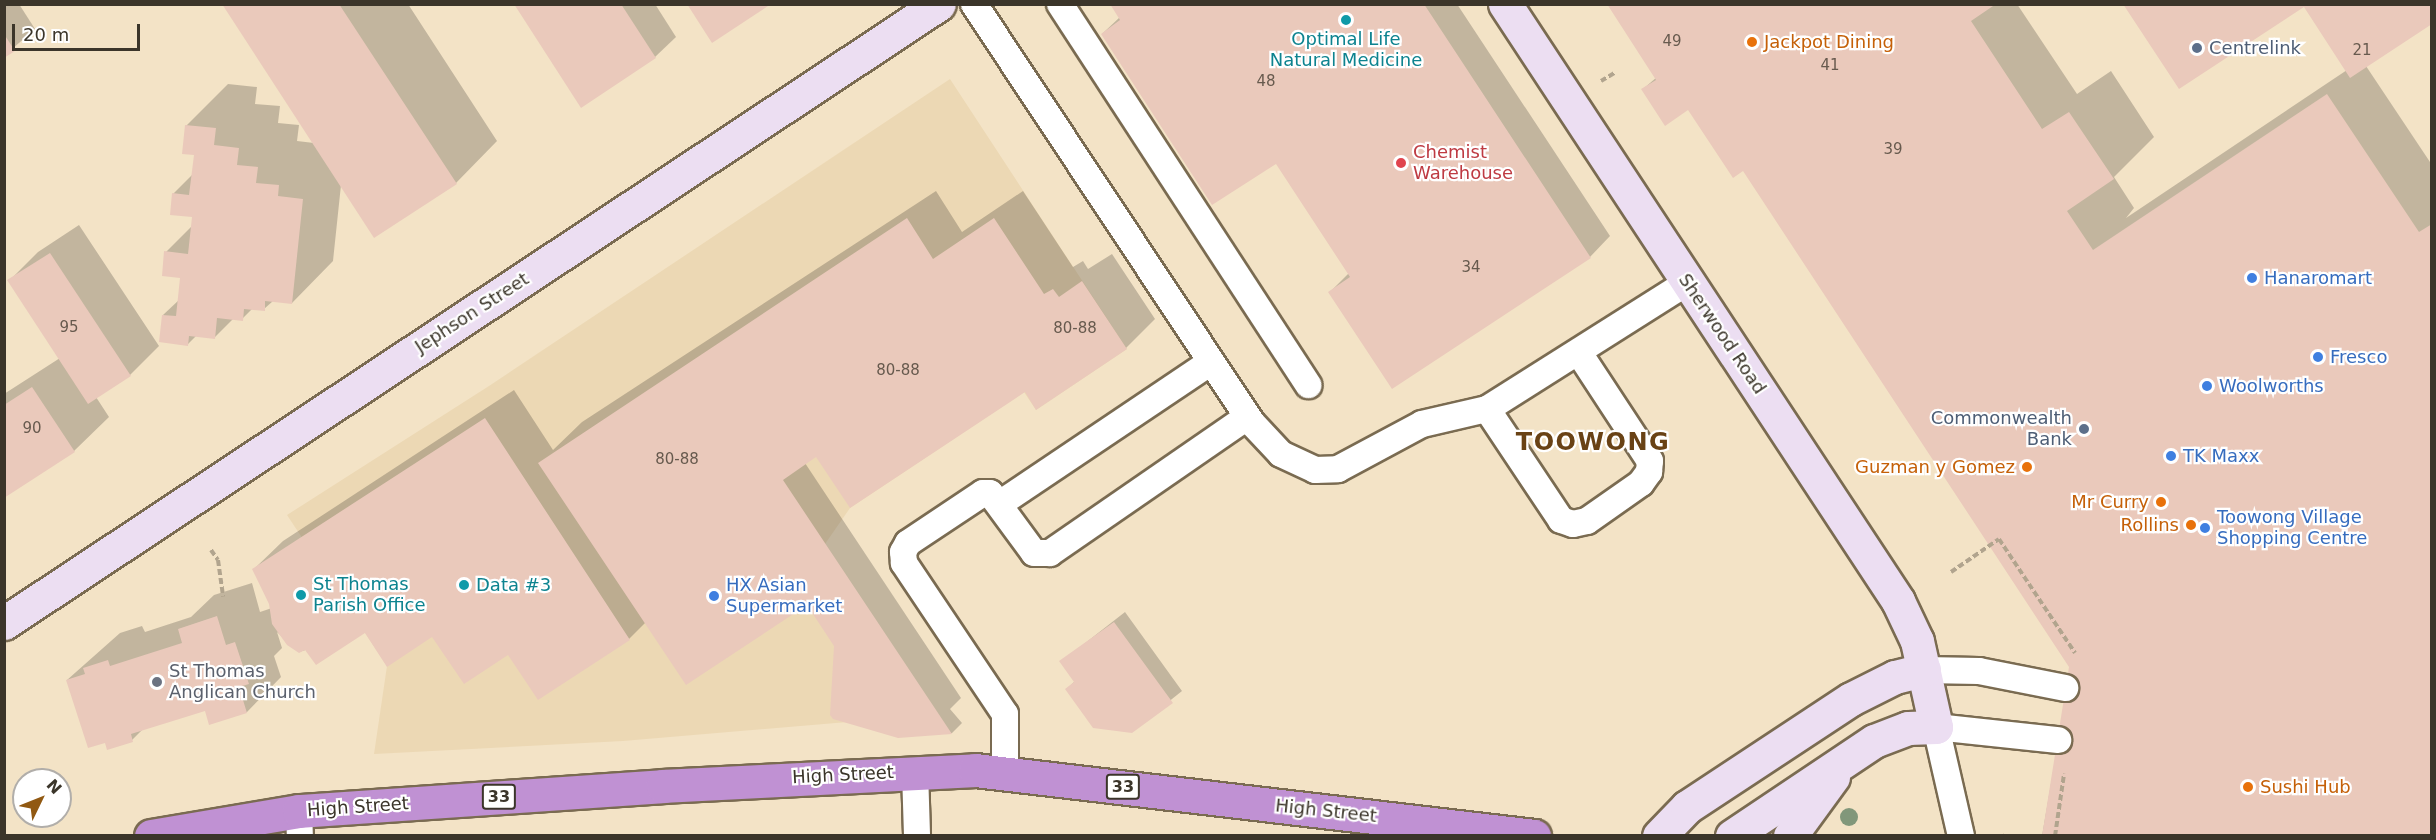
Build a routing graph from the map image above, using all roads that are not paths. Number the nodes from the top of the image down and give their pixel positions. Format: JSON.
{"nodes":[{"id":1,"x":939,"y":4,"type":"edge"},
{"id":2,"x":974,"y":4,"type":"edge"},
{"id":3,"x":1060,"y":4,"type":"edge"},
{"id":4,"x":1504,"y":4,"type":"edge"},
{"id":5,"x":1688,"y":282,"type":"junction"},
{"id":6,"x":1579,"y":353,"type":"junction"},
{"id":7,"x":1210,"y":362,"type":"junction"},
{"id":8,"x":1308,"y":385,"type":"dead end"},
{"id":9,"x":1487,"y":409,"type":"junction"},
{"id":10,"x":1248,"y":417,"type":"junction"},
{"id":11,"x":1000,"y":503,"type":"junction"},
{"id":12,"x":4,"y":623,"type":"edge"},
{"id":13,"x":1924,"y":670,"type":"junction"},
{"id":14,"x":2066,"y":688,"type":"dead end"},
{"id":15,"x":1936,"y":727,"type":"junction"},
{"id":16,"x":2058,"y":740,"type":"dead end"},
{"id":17,"x":1846,"y":758,"type":"junction"},
{"id":18,"x":915,"y":771,"type":"junction"},
{"id":19,"x":1005,"y":771,"type":"junction"},
{"id":20,"x":299,"y":824,"type":"edge"},
{"id":21,"x":151,"y":836,"type":"edge"},
{"id":22,"x":917,"y":836,"type":"edge"},
{"id":23,"x":1534,"y":836,"type":"edge"},
{"id":24,"x":1659,"y":836,"type":"edge"},
{"id":25,"x":1732,"y":836,"type":"edge"},
{"id":26,"x":1790,"y":836,"type":"edge"},
{"id":27,"x":1961,"y":836,"type":"edge"}],
"edges":[{"from":1,"to":12,"type":"street","name":"Jephson Street"},
{"from":2,"to":7,"type":"lane"},
{"from":3,"to":8,"type":"lane"},
{"from":4,"to":5,"type":"street","name":"Sherwood Road"},
{"from":5,"to":6,"type":"lane"},
{"from":5,"to":13,"type":"street","name":"Sherwood Road"},
{"from":6,"to":9,"type":"lane"},
{"from":6,"to":9,"type":"lane"},
{"from":7,"to":10,"type":"lane"},
{"from":7,"to":11,"type":"lane"},
{"from":9,"to":10,"type":"lane"},
{"from":10,"to":11,"type":"lane"},
{"from":11,"to":19,"type":"lane"},
{"from":13,"to":14,"type":"lane"},
{"from":13,"to":15,"type":"street","name":"Sherwood Road"},
{"from":13,"to":24,"type":"street"},
{"from":15,"to":16,"type":"lane"},
{"from":15,"to":17,"type":"street"},
{"from":15,"to":27,"type":"lane","name":"Sherwood Road"},
{"from":17,"to":25,"type":"street"},
{"from":17,"to":26,"type":"street"},
{"from":18,"to":19,"type":"highway","name":"High Street","number":"33"},
{"from":18,"to":20,"type":"highway","name":"High Street","number":"33"},
{"from":18,"to":22,"type":"lane"},
{"from":19,"to":23,"type":"highway","name":"High Street","number":"33"},
{"from":20,"to":21,"type":"highway","name":"High Street","number":"33"}]}
